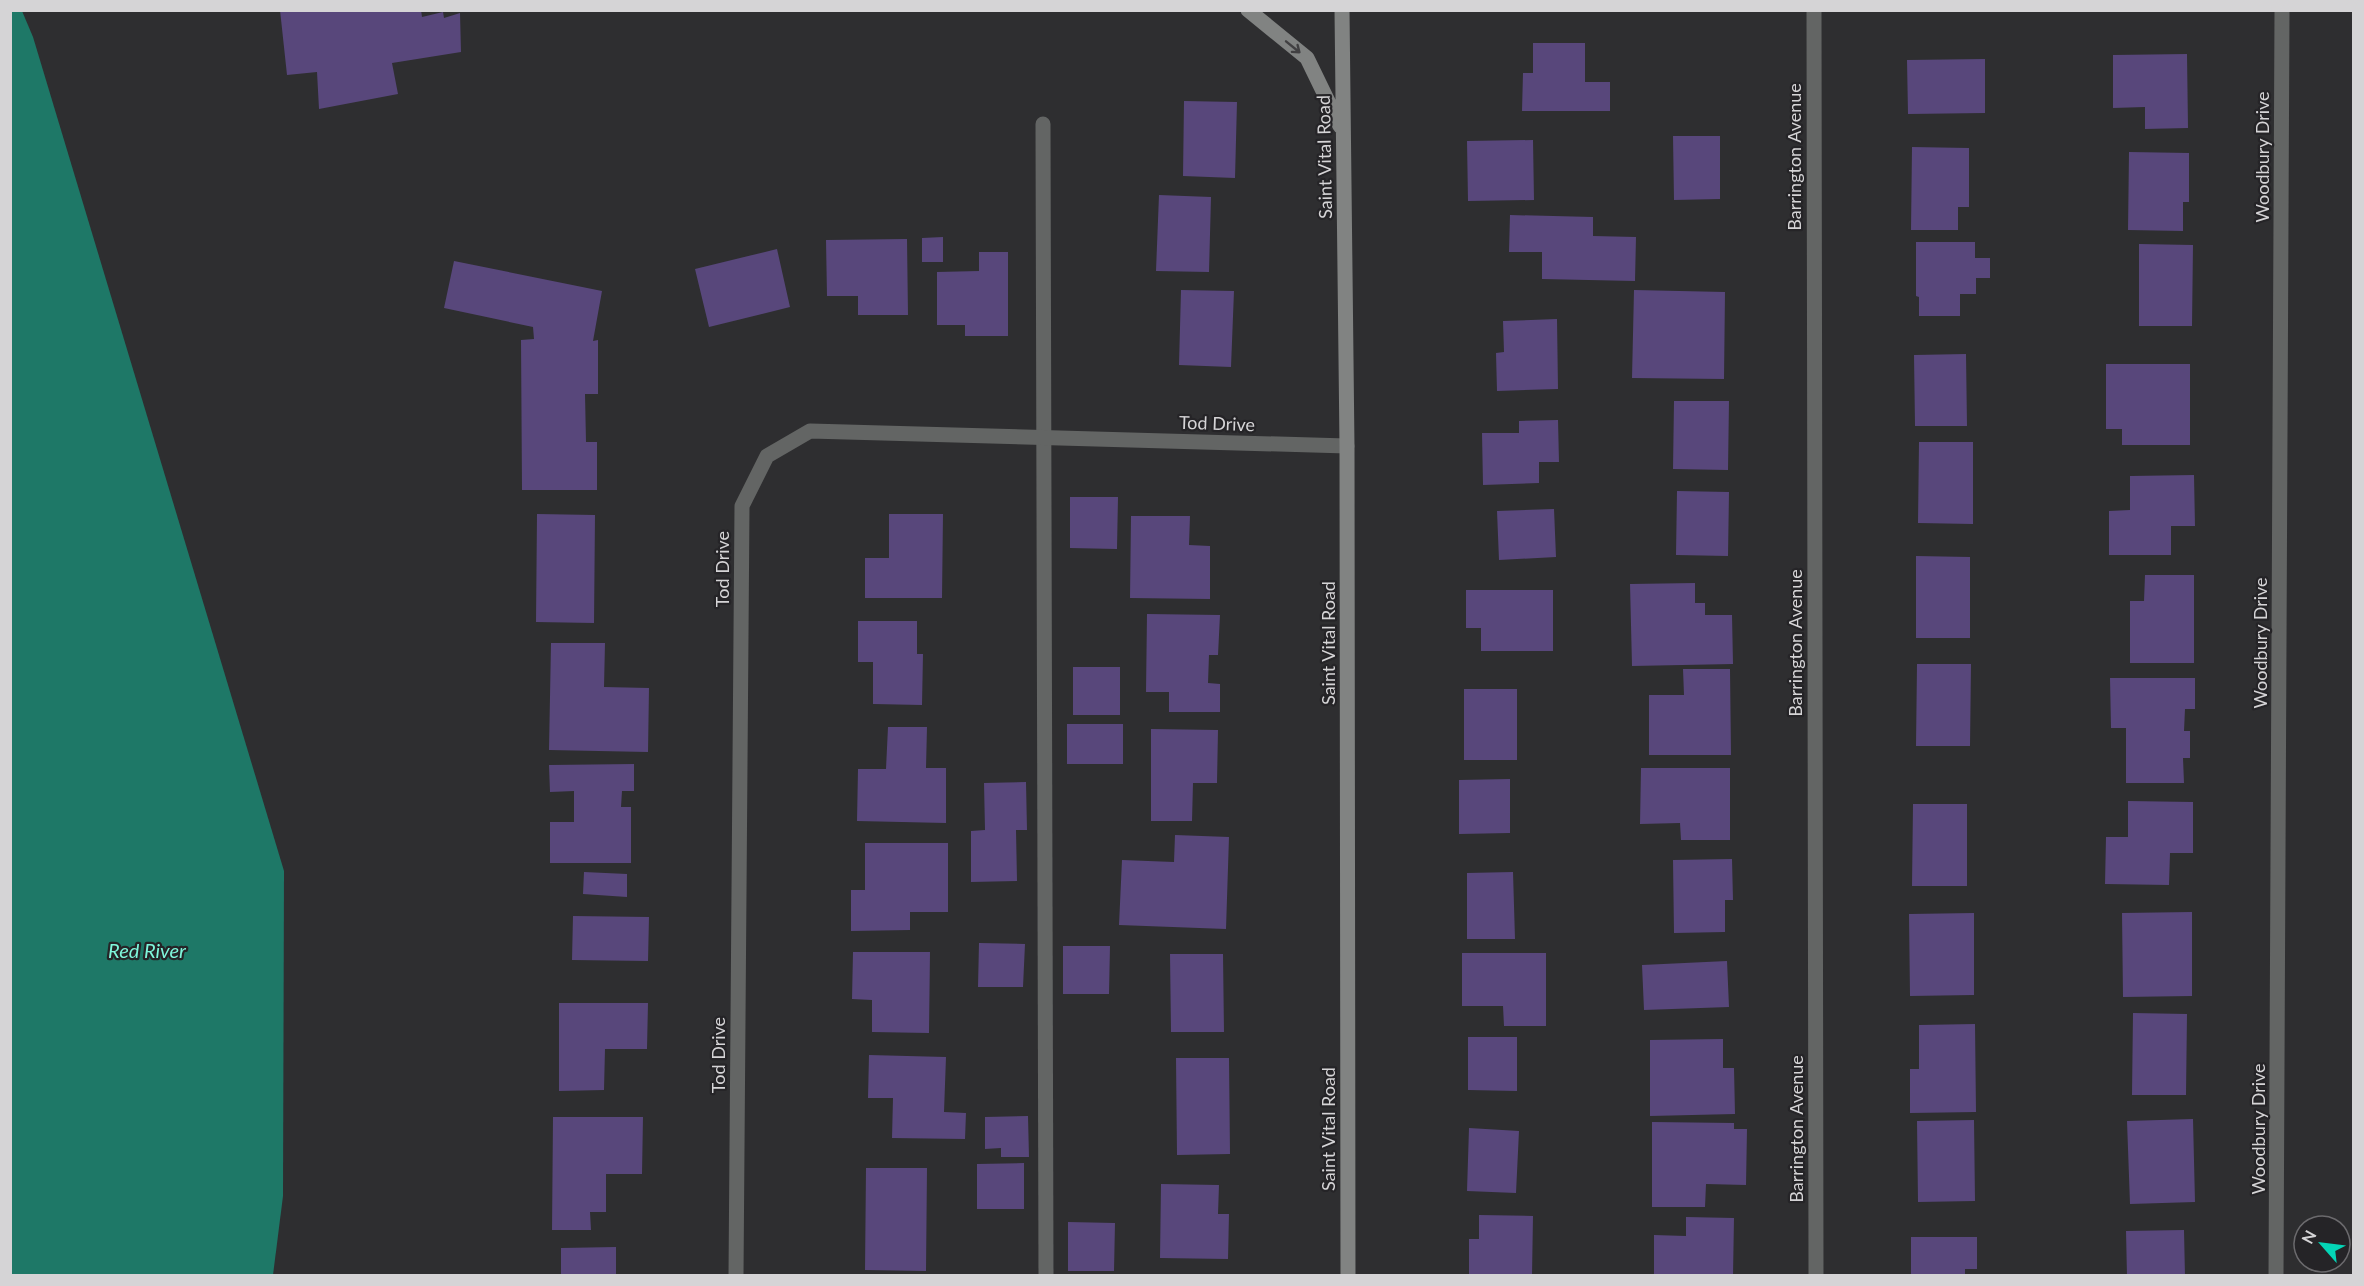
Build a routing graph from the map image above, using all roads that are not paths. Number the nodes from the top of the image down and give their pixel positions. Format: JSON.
{"nodes":[{"id":1,"x":1248,"y":10,"type":"edge"},
{"id":2,"x":1342,"y":10,"type":"edge"},
{"id":3,"x":1814,"y":10,"type":"edge"},
{"id":4,"x":2282,"y":10,"type":"edge"},
{"id":5,"x":1043,"y":124,"type":"dead end"},
{"id":6,"x":1343,"y":132,"type":"junction"},
{"id":7,"x":1044,"y":438,"type":"junction"},
{"id":8,"x":1347,"y":446,"type":"junction"},
{"id":9,"x":736,"y":1275,"type":"edge"},
{"id":10,"x":1046,"y":1275,"type":"edge"},
{"id":11,"x":1348,"y":1275,"type":"edge"},
{"id":12,"x":1816,"y":1275,"type":"edge"},
{"id":13,"x":2277,"y":1275,"type":"edge"}],
"edges":[{"from":1,"to":6,"type":"street","one_way":true},
{"from":2,"to":6,"type":"street","name":"Saint Vital Road"},
{"from":3,"to":12,"type":"street","name":"Barrington Avenue"},
{"from":4,"to":13,"type":"street","name":"Woodbury Drive"},
{"from":5,"to":7,"type":"street"},
{"from":6,"to":8,"type":"street","name":"Saint Vital Road"},
{"from":7,"to":8,"type":"street","name":"Tod Drive"},
{"from":7,"to":9,"type":"street","name":"Tod Drive"},
{"from":7,"to":10,"type":"street"},
{"from":8,"to":11,"type":"street","name":"Saint Vital Road"}]}
